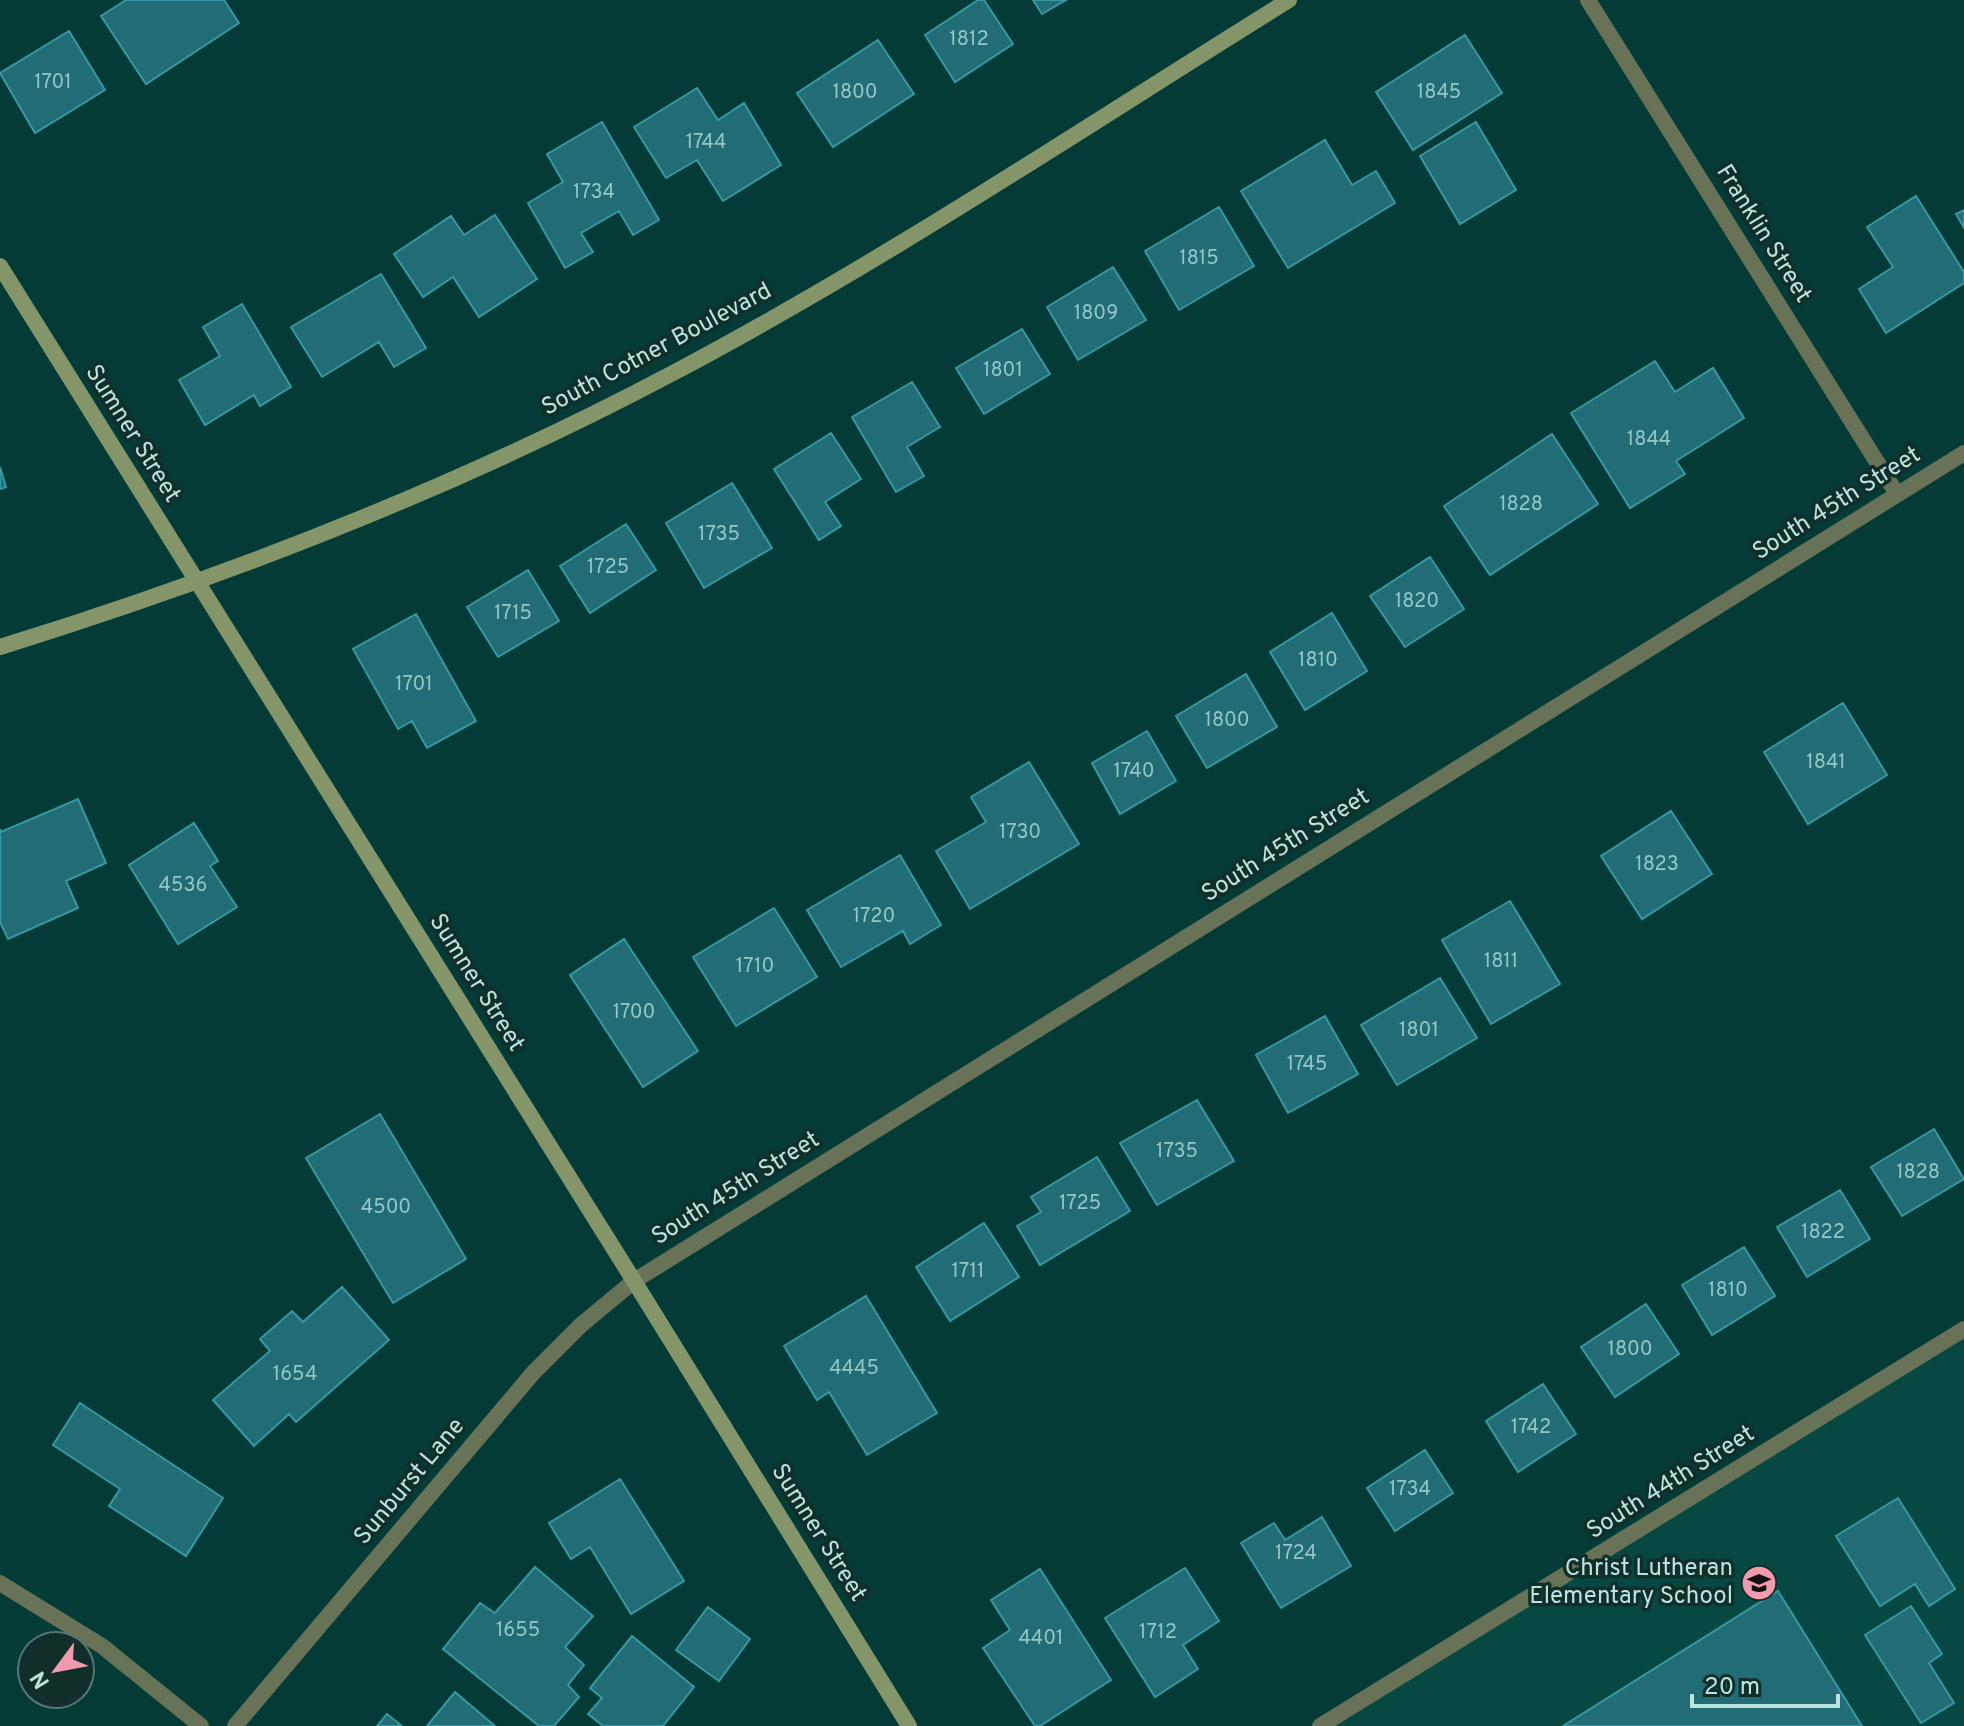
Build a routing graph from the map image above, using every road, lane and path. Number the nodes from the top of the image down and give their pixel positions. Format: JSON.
{"nodes":[{"id":1,"x":1289,"y":0,"type":"edge"},
{"id":2,"x":1588,"y":0,"type":"edge"},
{"id":3,"x":0,"y":266,"type":"edge"},
{"id":4,"x":1964,"y":453,"type":"edge"},
{"id":5,"x":1897,"y":494,"type":"junction"},
{"id":6,"x":196,"y":583,"type":"junction"},
{"id":7,"x":0,"y":647,"type":"edge"},
{"id":8,"x":634,"y":1281,"type":"junction"},
{"id":9,"x":1964,"y":1329,"type":"edge"},
{"id":10,"x":0,"y":1583,"type":"edge"},
{"id":11,"x":201,"y":1726,"type":"edge"},
{"id":12,"x":235,"y":1726,"type":"edge"},
{"id":13,"x":909,"y":1726,"type":"edge"},
{"id":14,"x":1320,"y":1726,"type":"edge"}],
"edges":[{"from":1,"to":6,"type":"street","name":"South Cotner Boulevard"},
{"from":2,"to":5,"type":"street","name":"Franklin Street"},
{"from":3,"to":6,"type":"street","name":"Sumner Street"},
{"from":4,"to":5,"type":"street","name":"South 45th Street"},
{"from":5,"to":8,"type":"street","name":"South 45th Street"},
{"from":6,"to":7,"type":"street","name":"South Cotner Boulevard"},
{"from":6,"to":8,"type":"street","name":"Sumner Street"},
{"from":8,"to":12,"type":"street","name":"Sunburst Lane"},
{"from":8,"to":13,"type":"street","name":"Sumner Street"},
{"from":9,"to":14,"type":"street","name":"South 44th Street"},
{"from":10,"to":11,"type":"street"}]}
